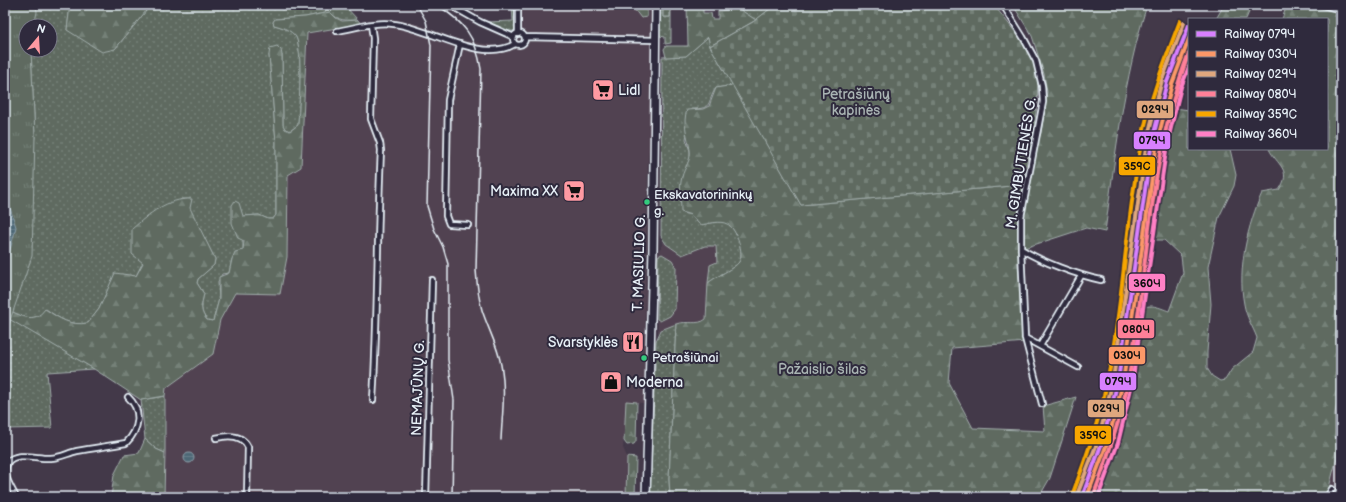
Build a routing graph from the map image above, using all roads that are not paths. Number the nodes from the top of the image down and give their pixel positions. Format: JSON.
{"nodes":[{"id":1,"x":450,"y":5,"type":"edge"},
{"id":2,"x":518,"y":5,"type":"edge"},
{"id":3,"x":656,"y":5,"type":"edge"},
{"id":4,"x":1003,"y":5,"type":"edge"},
{"id":5,"x":1322,"y":5,"type":"edge"},
{"id":6,"x":1341,"y":10,"type":"edge"},
{"id":7,"x":371,"y":25,"type":"junction"},
{"id":8,"x":337,"y":30,"type":"dead end"},
{"id":9,"x":518,"y":34,"type":"junction"},
{"id":10,"x":514,"y":37,"type":"junction"},
{"id":11,"x":525,"y":37,"type":"junction"},
{"id":12,"x":656,"y":40,"type":"junction"},
{"id":13,"x":460,"y":44,"type":"junction"},
{"id":14,"x":515,"y":44,"type":"junction"},
{"id":15,"x":468,"y":225,"type":"dead end"},
{"id":16,"x":1020,"y":249,"type":"junction"},
{"id":17,"x":1081,"y":276,"type":"junction"},
{"id":18,"x":432,"y":280,"type":"dead end"},
{"id":19,"x":1101,"y":280,"type":"dead end"},
{"id":20,"x":1025,"y":338,"type":"junction"},
{"id":21,"x":1040,"y":346,"type":"junction"},
{"id":22,"x":1078,"y":367,"type":"dead end"},
{"id":23,"x":128,"y":397,"type":"dead end"},
{"id":24,"x":373,"y":400,"type":"dead end"},
{"id":25,"x":1042,"y":404,"type":"dead end"},
{"id":26,"x":216,"y":438,"type":"dead end"},
{"id":27,"x":1332,"y":489,"type":"dead end"},
{"id":28,"x":16,"y":497,"type":"edge"},
{"id":29,"x":247,"y":497,"type":"edge"},
{"id":30,"x":426,"y":497,"type":"edge"},
{"id":31,"x":646,"y":497,"type":"edge"},
{"id":32,"x":1327,"y":497,"type":"edge"}],
"edges":[{"from":1,"to":10,"type":"street"},
{"from":2,"to":9,"type":"street"},
{"from":3,"to":12,"type":"main road","name":"T. MASIULIO G."},
{"from":4,"to":16,"type":"street","name":"M. GIMBUTIENĖS G."},
{"from":5,"to":6,"type":"street"},
{"from":7,"to":8,"type":"street"},
{"from":7,"to":13,"type":"street"},
{"from":7,"to":24,"type":"street"},
{"from":9,"to":10,"type":"street"},
{"from":9,"to":11,"type":"street"},
{"from":10,"to":14,"type":"street"},
{"from":11,"to":12,"type":"street"},
{"from":11,"to":14,"type":"street"},
{"from":12,"to":31,"type":"main road","name":"T. MASIULIO G."},
{"from":13,"to":14,"type":"street"},
{"from":13,"to":15,"type":"street"},
{"from":16,"to":17,"type":"street"},
{"from":16,"to":20,"type":"street","name":"M. GIMBUTIENĖS G."},
{"from":17,"to":19,"type":"street"},
{"from":17,"to":21,"type":"street"},
{"from":18,"to":30,"type":"street","name":"NEMAJŪNŲ G."},
{"from":20,"to":21,"type":"street"},
{"from":20,"to":25,"type":"street","name":"M. GIMBUTIENĖS G."},
{"from":21,"to":22,"type":"street"},
{"from":23,"to":28,"type":"street"},
{"from":26,"to":29,"type":"street"},
{"from":27,"to":32,"type":"street"}]}
